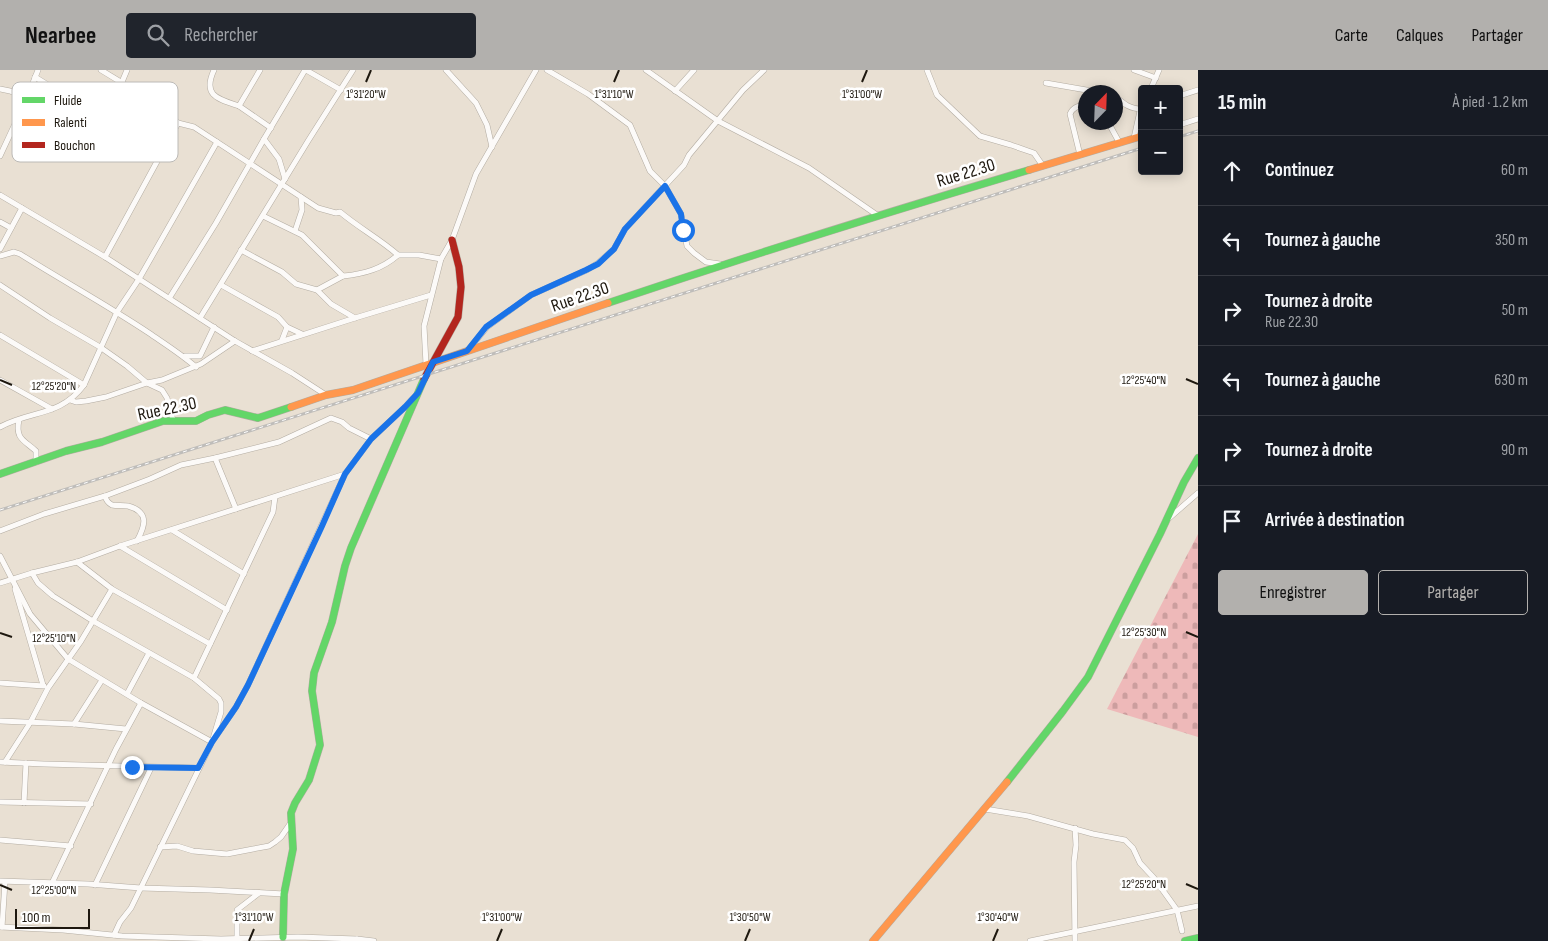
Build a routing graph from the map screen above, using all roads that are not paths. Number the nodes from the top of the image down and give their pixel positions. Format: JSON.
{"nodes":[{"id":1,"x":38,"y":70,"type":"edge"},
{"id":2,"x":101,"y":70,"type":"edge"},
{"id":3,"x":127,"y":70,"type":"edge"},
{"id":4,"x":214,"y":70,"type":"edge"},
{"id":5,"x":260,"y":70,"type":"edge"},
{"id":6,"x":305,"y":70,"type":"edge"},
{"id":7,"x":353,"y":70,"type":"edge"},
{"id":8,"x":446,"y":70,"type":"edge"},
{"id":9,"x":536,"y":70,"type":"edge"},
{"id":10,"x":547,"y":70,"type":"edge"},
{"id":11,"x":646,"y":70,"type":"edge"},
{"id":12,"x":694,"y":70,"type":"edge"},
{"id":13,"x":764,"y":70,"type":"edge"},
{"id":14,"x":927,"y":70,"type":"edge"},
{"id":15,"x":1134,"y":70,"type":"edge"},
{"id":16,"x":1159,"y":70,"type":"edge"},
{"id":17,"x":35,"y":77,"type":"junction"},
{"id":18,"x":1156,"y":78,"type":"junction"},
{"id":19,"x":33,"y":82,"type":"edge"},
{"id":20,"x":43,"y":82,"type":"edge"},
{"id":21,"x":122,"y":82,"type":"joint"},
{"id":22,"x":1046,"y":83,"type":"dead end"},
{"id":23,"x":1152,"y":85,"type":"edge"},
{"id":24,"x":1078,"y":89,"type":"edge"},
{"id":25,"x":341,"y":90,"type":"junction"},
{"id":26,"x":1198,"y":90,"type":"edge"},
{"id":27,"x":675,"y":91,"type":"junction"},
{"id":28,"x":1183,"y":95,"type":"edge"},
{"id":29,"x":1123,"y":104,"type":"edge"},
{"id":30,"x":239,"y":106,"type":"junction"},
{"id":31,"x":1078,"y":107,"type":"edge"},
{"id":32,"x":1138,"y":109,"type":"edge"},
{"id":33,"x":1198,"y":119,"type":"edge"},
{"id":34,"x":718,"y":121,"type":"junction"},
{"id":35,"x":178,"y":123,"type":"edge"},
{"id":36,"x":1183,"y":124,"type":"edge"},
{"id":37,"x":271,"y":128,"type":"junction"},
{"id":38,"x":12,"y":130,"type":"edge"},
{"id":39,"x":1112,"y":130,"type":"edge"},
{"id":40,"x":1138,"y":137,"type":"edge"},
{"id":41,"x":264,"y":138,"type":"junction"},
{"id":42,"x":216,"y":142,"type":"junction"},
{"id":43,"x":1119,"y":142,"type":"junction"},
{"id":44,"x":492,"y":147,"type":"junction"},
{"id":45,"x":1080,"y":155,"type":"junction"},
{"id":46,"x":0,"y":156,"type":"edge"},
{"id":47,"x":157,"y":162,"type":"edge"},
{"id":48,"x":249,"y":164,"type":"junction"},
{"id":49,"x":1043,"y":166,"type":"junction"},
{"id":50,"x":284,"y":181,"type":"junction"},
{"id":51,"x":665,"y":186,"type":"junction"},
{"id":52,"x":0,"y":196,"type":"edge"},
{"id":53,"x":301,"y":197,"type":"junction"},
{"id":54,"x":22,"y":208,"type":"junction"},
{"id":55,"x":877,"y":215,"type":"junction"},
{"id":56,"x":263,"y":216,"type":"junction"},
{"id":57,"x":0,"y":222,"type":"edge"},
{"id":58,"x":11,"y":228,"type":"junction"},
{"id":59,"x":294,"y":231,"type":"junction"},
{"id":60,"x":452,"y":240,"type":"junction"},
{"id":61,"x":0,"y":249,"type":"edge"},
{"id":62,"x":241,"y":250,"type":"junction"},
{"id":63,"x":398,"y":255,"type":"junction"},
{"id":64,"x":0,"y":256,"type":"edge"},
{"id":65,"x":105,"y":257,"type":"junction"},
{"id":66,"x":441,"y":259,"type":"junction"},
{"id":67,"x":721,"y":264,"type":"junction"},
{"id":68,"x":343,"y":276,"type":"junction"},
{"id":69,"x":139,"y":279,"type":"junction"},
{"id":70,"x":0,"y":285,"type":"edge"},
{"id":71,"x":221,"y":285,"type":"junction"},
{"id":72,"x":317,"y":290,"type":"junction"},
{"id":73,"x":431,"y":296,"type":"junction"},
{"id":74,"x":170,"y":297,"type":"junction"},
{"id":75,"x":117,"y":312,"type":"junction"},
{"id":76,"x":200,"y":318,"type":"junction"},
{"id":77,"x":355,"y":318,"type":"junction"},
{"id":78,"x":214,"y":327,"type":"junction"},
{"id":79,"x":287,"y":327,"type":"junction"},
{"id":80,"x":302,"y":334,"type":"junction"},
{"id":81,"x":0,"y":335,"type":"edge"},
{"id":82,"x":235,"y":341,"type":"junction"},
{"id":83,"x":282,"y":341,"type":"junction"},
{"id":84,"x":100,"y":347,"type":"junction"},
{"id":85,"x":252,"y":351,"type":"junction"},
{"id":86,"x":467,"y":351,"type":"junction"},
{"id":87,"x":184,"y":356,"type":"junction"},
{"id":88,"x":430,"y":363,"type":"junction"},
{"id":89,"x":196,"y":367,"type":"junction"},
{"id":90,"x":0,"y":380,"type":"edge"},
{"id":91,"x":148,"y":383,"type":"junction"},
{"id":92,"x":84,"y":385,"type":"junction"},
{"id":93,"x":418,"y":393,"type":"junction"},
{"id":94,"x":326,"y":395,"type":"junction"},
{"id":95,"x":70,"y":400,"type":"junction"},
{"id":96,"x":52,"y":409,"type":"junction"},
{"id":97,"x":19,"y":420,"type":"junction"},
{"id":98,"x":173,"y":420,"type":"junction"},
{"id":99,"x":0,"y":427,"type":"edge"},
{"id":100,"x":371,"y":439,"type":"junction"},
{"id":101,"x":215,"y":458,"type":"junction"},
{"id":102,"x":1198,"y":458,"type":"edge"},
{"id":103,"x":36,"y":462,"type":"junction"},
{"id":104,"x":0,"y":474,"type":"edge"},
{"id":105,"x":345,"y":474,"type":"junction"},
{"id":106,"x":1198,"y":493,"type":"edge"},
{"id":107,"x":104,"y":496,"type":"junction"},
{"id":108,"x":275,"y":497,"type":"junction"},
{"id":109,"x":236,"y":509,"type":"junction"},
{"id":110,"x":1166,"y":520,"type":"junction"},
{"id":111,"x":172,"y":530,"type":"junction"},
{"id":112,"x":0,"y":531,"type":"edge"},
{"id":113,"x":137,"y":541,"type":"junction"},
{"id":114,"x":120,"y":546,"type":"junction"},
{"id":115,"x":0,"y":556,"type":"edge"},
{"id":116,"x":77,"y":562,"type":"junction"},
{"id":117,"x":32,"y":573,"type":"junction"},
{"id":118,"x":244,"y":574,"type":"junction"},
{"id":119,"x":13,"y":579,"type":"junction"},
{"id":120,"x":0,"y":583,"type":"edge"},
{"id":121,"x":112,"y":589,"type":"junction"},
{"id":122,"x":227,"y":610,"type":"junction"},
{"id":123,"x":93,"y":621,"type":"junction"},
{"id":124,"x":210,"y":644,"type":"junction"},
{"id":125,"x":149,"y":653,"type":"junction"},
{"id":126,"x":68,"y":659,"type":"junction"},
{"id":127,"x":194,"y":678,"type":"junction"},
{"id":128,"x":102,"y":680,"type":"junction"},
{"id":129,"x":0,"y":683,"type":"edge"},
{"id":130,"x":45,"y":687,"type":"junction"},
{"id":131,"x":127,"y":694,"type":"junction"},
{"id":132,"x":141,"y":703,"type":"junction"},
{"id":133,"x":0,"y":721,"type":"edge"},
{"id":134,"x":30,"y":723,"type":"junction"},
{"id":135,"x":74,"y":724,"type":"junction"},
{"id":136,"x":126,"y":729,"type":"junction"},
{"id":137,"x":212,"y":742,"type":"junction"},
{"id":138,"x":3,"y":762,"type":"edge"},
{"id":139,"x":26,"y":763,"type":"junction"},
{"id":140,"x":108,"y":766,"type":"junction"},
{"id":141,"x":151,"y":768,"type":"junction"},
{"id":142,"x":198,"y":768,"type":"junction"},
{"id":143,"x":0,"y":802,"type":"edge"},
{"id":144,"x":24,"y":803,"type":"junction"},
{"id":145,"x":91,"y":804,"type":"junction"},
{"id":146,"x":985,"y":809,"type":"junction"},
{"id":147,"x":290,"y":824,"type":"junction"},
{"id":148,"x":1075,"y":828,"type":"junction"},
{"id":149,"x":0,"y":840,"type":"edge"},
{"id":150,"x":71,"y":846,"type":"junction"},
{"id":151,"x":160,"y":847,"type":"junction"},
{"id":152,"x":2,"y":882,"type":"edge"},
{"id":153,"x":52,"y":883,"type":"junction"},
{"id":154,"x":95,"y":885,"type":"junction"},
{"id":155,"x":141,"y":888,"type":"junction"},
{"id":156,"x":259,"y":892,"type":"junction"},
{"id":157,"x":284,"y":894,"type":"junction"},
{"id":158,"x":1198,"y":906,"type":"edge"},
{"id":159,"x":1178,"y":910,"type":"junction"},
{"id":160,"x":1,"y":927,"type":"edge"},
{"id":161,"x":1182,"y":931,"type":"dead end"},
{"id":162,"x":1075,"y":932,"type":"junction"},
{"id":163,"x":114,"y":936,"type":"junction"},
{"id":164,"x":283,"y":937,"type":"junction"},
{"id":165,"x":121,"y":938,"type":"edge"},
{"id":166,"x":1198,"y":938,"type":"edge"},
{"id":167,"x":237,"y":939,"type":"edge"},
{"id":168,"x":254,"y":939,"type":"edge"},
{"id":169,"x":357,"y":940,"type":"edge"},
{"id":170,"x":374,"y":941,"type":"edge"},
{"id":171,"x":873,"y":941,"type":"edge"},
{"id":172,"x":1030,"y":941,"type":"edge"},
{"id":173,"x":1075,"y":941,"type":"edge"},
{"id":174,"x":1185,"y":941,"type":"edge"}],
"edges":[{"from":1,"to":17,"type":"street"},
{"from":2,"to":21,"type":"street"},
{"from":3,"to":21,"type":"street"},
{"from":4,"to":30,"type":"street"},
{"from":5,"to":30,"type":"street"},
{"from":6,"to":25,"type":"street"},
{"from":6,"to":37,"type":"street"},
{"from":7,"to":25,"type":"street"},
{"from":8,"to":44,"type":"street"},
{"from":9,"to":44,"type":"street"},
{"from":10,"to":51,"type":"street"},
{"from":11,"to":27,"type":"street"},
{"from":12,"to":27,"type":"street"},
{"from":13,"to":34,"type":"street"},
{"from":14,"to":49,"type":"street"},
{"from":15,"to":18,"type":"street"},
{"from":16,"to":18,"type":"street"},
{"from":17,"to":19,"type":"street"},
{"from":17,"to":20,"type":"street"},
{"from":18,"to":23,"type":"street"},
{"from":22,"to":24,"type":"street"},
{"from":25,"to":50,"type":"street"},
{"from":26,"to":28,"type":"street"},
{"from":27,"to":34,"type":"street"},
{"from":29,"to":32,"type":"street"},
{"from":30,"to":37,"type":"street"},
{"from":31,"to":45,"type":"street"},
{"from":33,"to":36,"type":"street"},
{"from":34,"to":51,"type":"street"},
{"from":34,"to":55,"type":"street"},
{"from":35,"to":42,"type":"street"},
{"from":37,"to":41,"type":"street"},
{"from":38,"to":46,"type":"street"},
{"from":39,"to":43,"type":"street"},
{"from":40,"to":43,"type":"street","name":"Rue 22.30"},
{"from":41,"to":48,"type":"street"},
{"from":41,"to":50,"type":"street"},
{"from":42,"to":48,"type":"street"},
{"from":42,"to":69,"type":"street"},
{"from":43,"to":45,"type":"street","name":"Rue 22.30"},
{"from":44,"to":60,"type":"street"},
{"from":45,"to":49,"type":"street","name":"Rue 22.30"},
{"from":47,"to":65,"type":"street"},
{"from":48,"to":50,"type":"street"},
{"from":48,"to":74,"type":"street"},
{"from":49,"to":55,"type":"street","name":"Rue 22.30"},
{"from":50,"to":53,"type":"street"},
{"from":50,"to":56,"type":"street"},
{"from":51,"to":67,"type":"street"},
{"from":51,"to":86,"type":"street"},
{"from":52,"to":54,"type":"street"},
{"from":53,"to":59,"type":"street"},
{"from":53,"to":63,"type":"street"},
{"from":54,"to":58,"type":"street"},
{"from":54,"to":65,"type":"street"},
{"from":55,"to":67,"type":"street","name":"Rue 22.30"},
{"from":56,"to":59,"type":"street"},
{"from":56,"to":62,"type":"street"},
{"from":57,"to":58,"type":"street"},
{"from":58,"to":61,"type":"street"},
{"from":59,"to":68,"type":"street"},
{"from":60,"to":66,"type":"street"},
{"from":60,"to":88,"type":"street"},
{"from":62,"to":71,"type":"street"},
{"from":62,"to":72,"type":"street"},
{"from":63,"to":66,"type":"street"},
{"from":63,"to":68,"type":"street"},
{"from":64,"to":75,"type":"street"},
{"from":65,"to":69,"type":"street"},
{"from":66,"to":73,"type":"street"},
{"from":67,"to":86,"type":"street","name":"Rue 22.30"},
{"from":68,"to":72,"type":"street"},
{"from":69,"to":74,"type":"street"},
{"from":69,"to":75,"type":"street"},
{"from":70,"to":84,"type":"street"},
{"from":71,"to":76,"type":"street"},
{"from":71,"to":79,"type":"street"},
{"from":72,"to":77,"type":"street"},
{"from":73,"to":77,"type":"street"},
{"from":73,"to":88,"type":"street"},
{"from":74,"to":76,"type":"street"},
{"from":75,"to":84,"type":"street"},
{"from":75,"to":87,"type":"street"},
{"from":76,"to":78,"type":"street"},
{"from":77,"to":80,"type":"street"},
{"from":78,"to":82,"type":"street"},
{"from":78,"to":87,"type":"street"},
{"from":79,"to":80,"type":"street"},
{"from":79,"to":83,"type":"street"},
{"from":80,"to":83,"type":"street"},
{"from":81,"to":92,"type":"street"},
{"from":82,"to":85,"type":"street"},
{"from":82,"to":89,"type":"street"},
{"from":83,"to":85,"type":"street"},
{"from":84,"to":91,"type":"street"},
{"from":84,"to":92,"type":"street"},
{"from":85,"to":94,"type":"street"},
{"from":86,"to":88,"type":"street","name":"Rue 22.30"},
{"from":87,"to":89,"type":"street"},
{"from":88,"to":93,"type":"street"},
{"from":88,"to":94,"type":"street","name":"Rue 22.30"},
{"from":89,"to":91,"type":"street"},
{"from":90,"to":96,"type":"street"},
{"from":91,"to":95,"type":"street"},
{"from":91,"to":98,"type":"street"},
{"from":92,"to":95,"type":"street"},
{"from":93,"to":100,"type":"street"},
{"from":93,"to":147,"type":"street"},
{"from":94,"to":98,"type":"street","name":"Rue 22.30"},
{"from":95,"to":96,"type":"street"},
{"from":96,"to":97,"type":"street"},
{"from":97,"to":99,"type":"street"},
{"from":97,"to":103,"type":"street"},
{"from":98,"to":103,"type":"street","name":"Rue 22.30"},
{"from":100,"to":101,"type":"street"},
{"from":100,"to":105,"type":"street"},
{"from":101,"to":107,"type":"street"},
{"from":101,"to":109,"type":"street"},
{"from":102,"to":110,"type":"street"},
{"from":103,"to":104,"type":"street","name":"Rue 22.30"},
{"from":105,"to":108,"type":"street"},
{"from":105,"to":137,"type":"street"},
{"from":106,"to":110,"type":"street"},
{"from":107,"to":112,"type":"street"},
{"from":107,"to":113,"type":"street"},
{"from":108,"to":109,"type":"street"},
{"from":108,"to":118,"type":"street"},
{"from":109,"to":111,"type":"street"},
{"from":110,"to":146,"type":"street"},
{"from":111,"to":113,"type":"street"},
{"from":111,"to":118,"type":"street"},
{"from":113,"to":114,"type":"street"},
{"from":114,"to":116,"type":"street"},
{"from":114,"to":122,"type":"street"},
{"from":115,"to":119,"type":"street"},
{"from":116,"to":117,"type":"street"},
{"from":116,"to":121,"type":"street"},
{"from":117,"to":119,"type":"street"},
{"from":117,"to":123,"type":"street"},
{"from":118,"to":122,"type":"street"},
{"from":119,"to":120,"type":"street"},
{"from":119,"to":126,"type":"street"},
{"from":119,"to":130,"type":"street"},
{"from":121,"to":123,"type":"street"},
{"from":121,"to":124,"type":"street"},
{"from":122,"to":124,"type":"street"},
{"from":123,"to":125,"type":"street"},
{"from":123,"to":126,"type":"street"},
{"from":124,"to":127,"type":"street"},
{"from":125,"to":127,"type":"street"},
{"from":125,"to":131,"type":"street"},
{"from":126,"to":128,"type":"street"},
{"from":126,"to":130,"type":"street"},
{"from":127,"to":137,"type":"street"},
{"from":128,"to":131,"type":"street"},
{"from":128,"to":135,"type":"street"},
{"from":129,"to":130,"type":"street"},
{"from":130,"to":134,"type":"street"},
{"from":131,"to":132,"type":"street"},
{"from":132,"to":136,"type":"street"},
{"from":132,"to":137,"type":"street"},
{"from":133,"to":134,"type":"street"},
{"from":134,"to":135,"type":"street"},
{"from":134,"to":138,"type":"street"},
{"from":135,"to":136,"type":"street"},
{"from":136,"to":140,"type":"street"},
{"from":137,"to":142,"type":"street"},
{"from":138,"to":139,"type":"street"},
{"from":139,"to":140,"type":"street"},
{"from":139,"to":144,"type":"street"},
{"from":140,"to":141,"type":"street"},
{"from":140,"to":145,"type":"street"},
{"from":141,"to":142,"type":"street"},
{"from":141,"to":154,"type":"street"},
{"from":142,"to":151,"type":"street"},
{"from":143,"to":144,"type":"street"},
{"from":144,"to":145,"type":"street"},
{"from":145,"to":150,"type":"street"},
{"from":146,"to":148,"type":"street"},
{"from":146,"to":171,"type":"street"},
{"from":147,"to":151,"type":"street"},
{"from":147,"to":157,"type":"street"},
{"from":148,"to":159,"type":"street"},
{"from":148,"to":162,"type":"street"},
{"from":149,"to":150,"type":"street"},
{"from":150,"to":153,"type":"street"},
{"from":151,"to":155,"type":"street"},
{"from":152,"to":153,"type":"street"},
{"from":152,"to":160,"type":"street"},
{"from":153,"to":154,"type":"street"},
{"from":154,"to":155,"type":"street"},
{"from":155,"to":156,"type":"street"},
{"from":155,"to":163,"type":"street"},
{"from":156,"to":157,"type":"street"},
{"from":156,"to":167,"type":"street"},
{"from":157,"to":164,"type":"street"},
{"from":158,"to":159,"type":"street"},
{"from":159,"to":161,"type":"street"},
{"from":159,"to":162,"type":"street"},
{"from":160,"to":163,"type":"street"},
{"from":162,"to":172,"type":"street"},
{"from":162,"to":173,"type":"street"},
{"from":163,"to":165,"type":"street"},
{"from":164,"to":168,"type":"street"},
{"from":164,"to":169,"type":"street"},
{"from":165,"to":167,"type":"street"},
{"from":166,"to":174,"type":"street"},
{"from":167,"to":168,"type":"street"},
{"from":169,"to":170,"type":"street"}]}
